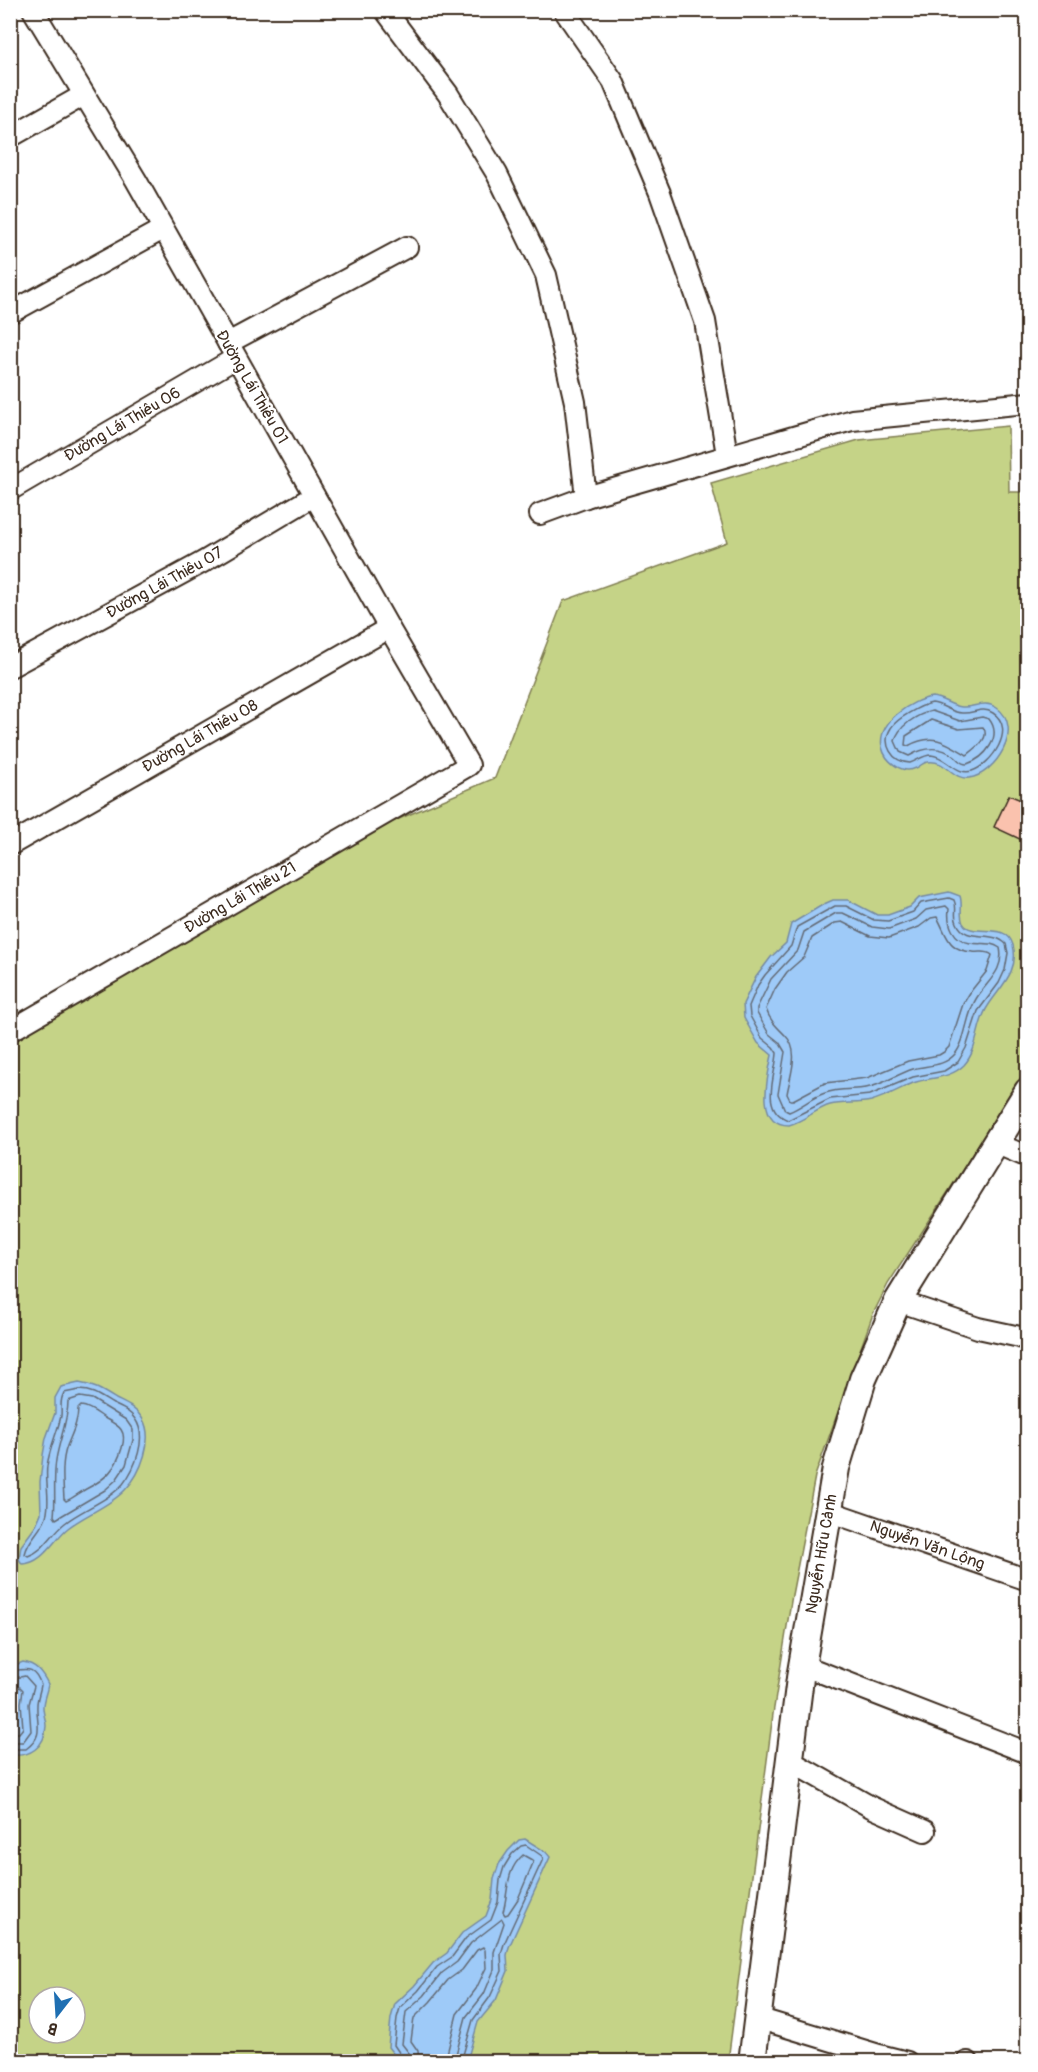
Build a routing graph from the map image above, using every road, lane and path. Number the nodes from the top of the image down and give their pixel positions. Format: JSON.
{"nodes":[{"id":1,"x":33,"y":10,"type":"edge"},
{"id":2,"x":385,"y":10,"type":"edge"},
{"id":3,"x":564,"y":10,"type":"edge"},
{"id":4,"x":84,"y":95,"type":"junction"},
{"id":5,"x":10,"y":137,"type":"edge"},
{"id":6,"x":163,"y":229,"type":"junction"},
{"id":7,"x":407,"y":247,"type":"dead end"},
{"id":8,"x":10,"y":313,"type":"edge"},
{"id":9,"x":232,"y":350,"type":"junction"},
{"id":10,"x":1028,"y":403,"type":"edge"},
{"id":11,"x":727,"y":455,"type":"junction"},
{"id":12,"x":10,"y":490,"type":"edge"},
{"id":13,"x":314,"y":496,"type":"junction"},
{"id":14,"x":586,"y":497,"type":"junction"},
{"id":15,"x":540,"y":514,"type":"dead end"},
{"id":16,"x":389,"y":628,"type":"junction"},
{"id":17,"x":10,"y":667,"type":"edge"},
{"id":18,"x":469,"y":765,"type":"joint"},
{"id":19,"x":10,"y":845,"type":"edge"},
{"id":20,"x":10,"y":1031,"type":"edge"},
{"id":21,"x":1028,"y":1091,"type":"edge"},
{"id":22,"x":995,"y":1143,"type":"junction"},
{"id":23,"x":1028,"y":1157,"type":"edge"},
{"id":24,"x":898,"y":1300,"type":"junction"},
{"id":25,"x":1028,"y":1341,"type":"edge"},
{"id":26,"x":828,"y":1511,"type":"junction"},
{"id":27,"x":1028,"y":1580,"type":"edge"},
{"id":28,"x":802,"y":1665,"type":"junction"},
{"id":29,"x":1028,"y":1753,"type":"edge"},
{"id":30,"x":790,"y":1761,"type":"junction"},
{"id":31,"x":925,"y":1831,"type":"dead end"},
{"id":32,"x":757,"y":2018,"type":"junction"},
{"id":33,"x":752,"y":2061,"type":"edge"},
{"id":34,"x":907,"y":2061,"type":"edge"}],
"edges":[{"from":1,"to":4,"type":"street","name":"Đường Lái Thiêu 01"},
{"from":2,"to":14,"type":"street"},
{"from":3,"to":11,"type":"street"},
{"from":4,"to":5,"type":"street"},
{"from":4,"to":6,"type":"street","name":"Đường Lái Thiêu 01"},
{"from":6,"to":8,"type":"street"},
{"from":6,"to":9,"type":"street","name":"Đường Lái Thiêu 01"},
{"from":7,"to":9,"type":"street","name":"Đường Lái Thiêu 06"},
{"from":9,"to":12,"type":"street","name":"Đường Lái Thiêu 06"},
{"from":9,"to":13,"type":"street","name":"Đường Lái Thiêu 01"},
{"from":10,"to":11,"type":"street"},
{"from":11,"to":14,"type":"street"},
{"from":13,"to":16,"type":"street","name":"Đường Lái Thiêu 01"},
{"from":13,"to":17,"type":"street","name":"Đường Lái Thiêu 07"},
{"from":14,"to":15,"type":"street"},
{"from":16,"to":18,"type":"street","name":"Đường Lái Thiêu 01"},
{"from":16,"to":19,"type":"street","name":"Đường Lái Thiêu 08"},
{"from":18,"to":20,"type":"street","name":"Đường Lái Thiêu 21"},
{"from":21,"to":22,"type":"street","name":"Nguyễn Hữu Cảnh"},
{"from":22,"to":23,"type":"street"},
{"from":22,"to":24,"type":"street","name":"Nguyễn Hữu Cảnh"},
{"from":24,"to":25,"type":"street"},
{"from":24,"to":26,"type":"street","name":"Nguyễn Hữu Cảnh"},
{"from":26,"to":27,"type":"street","name":"Nguyễn Văn Lộng"},
{"from":26,"to":28,"type":"street","name":"Nguyễn Hữu Cảnh"},
{"from":28,"to":29,"type":"street"},
{"from":28,"to":30,"type":"street","name":"Nguyễn Hữu Cảnh"},
{"from":30,"to":31,"type":"street"},
{"from":30,"to":32,"type":"street","name":"Nguyễn Hữu Cảnh"},
{"from":32,"to":33,"type":"street","name":"Nguyễn Hữu Cảnh"},
{"from":32,"to":34,"type":"street"}]}
